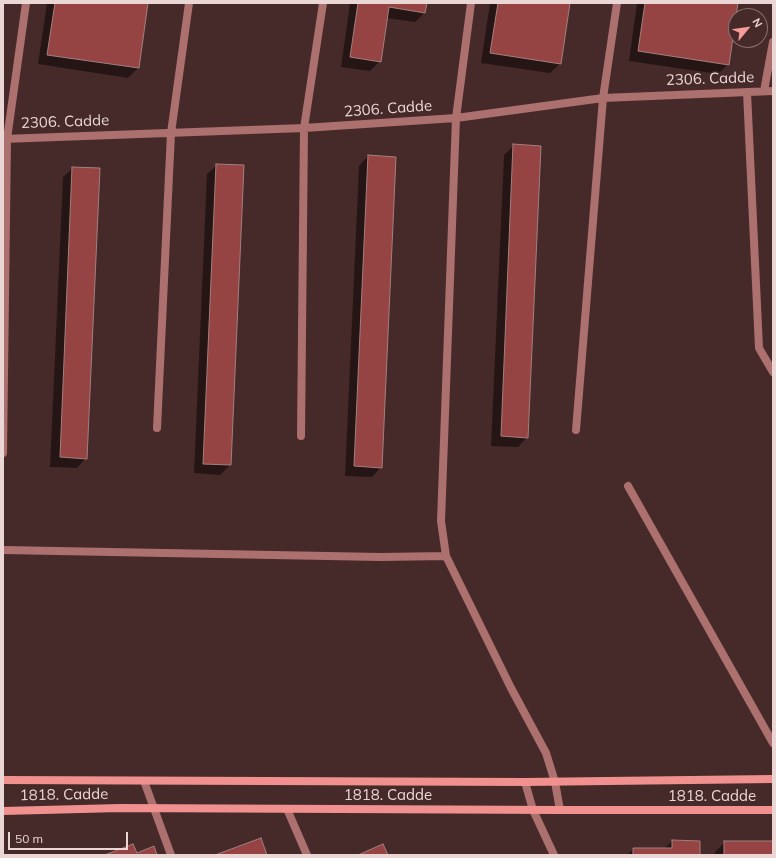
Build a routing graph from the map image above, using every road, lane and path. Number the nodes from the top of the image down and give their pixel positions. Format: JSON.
{"nodes":[{"id":1,"x":26,"y":3,"type":"edge"},
{"id":2,"x":189,"y":3,"type":"edge"},
{"id":3,"x":323,"y":3,"type":"edge"},
{"id":4,"x":471,"y":3,"type":"edge"},
{"id":5,"x":617,"y":3,"type":"edge"},
{"id":6,"x":773,"y":42,"type":"edge"},
{"id":7,"x":773,"y":90,"type":"edge"},
{"id":8,"x":764,"y":91,"type":"junction"},
{"id":9,"x":747,"y":92,"type":"junction"},
{"id":10,"x":603,"y":98,"type":"junction"},
{"id":11,"x":456,"y":118,"type":"junction"},
{"id":12,"x":304,"y":128,"type":"junction"},
{"id":13,"x":171,"y":133,"type":"junction"},
{"id":14,"x":5,"y":139,"type":"edge"},
{"id":15,"x":773,"y":372,"type":"edge"},
{"id":16,"x":157,"y":428,"type":"dead end"},
{"id":17,"x":576,"y":430,"type":"dead end"},
{"id":18,"x":301,"y":436,"type":"dead end"},
{"id":19,"x":3,"y":453,"type":"edge"},
{"id":20,"x":628,"y":486,"type":"dead end"},
{"id":21,"x":3,"y":550,"type":"edge"},
{"id":22,"x":446,"y":556,"type":"junction"},
{"id":23,"x":773,"y":743,"type":"edge"},
{"id":24,"x":773,"y":779,"type":"edge"},
{"id":25,"x":3,"y":780,"type":"edge"},
{"id":26,"x":144,"y":781,"type":"junction"},
{"id":27,"x":525,"y":782,"type":"junction"},
{"id":28,"x":555,"y":782,"type":"junction"},
{"id":29,"x":153,"y":808,"type":"junction"},
{"id":30,"x":287,"y":809,"type":"junction"},
{"id":31,"x":533,"y":810,"type":"junction"},
{"id":32,"x":560,"y":810,"type":"junction"},
{"id":33,"x":773,"y":810,"type":"edge"},
{"id":34,"x":3,"y":811,"type":"edge"},
{"id":35,"x":171,"y":855,"type":"edge"},
{"id":36,"x":307,"y":855,"type":"edge"},
{"id":37,"x":554,"y":855,"type":"edge"}],
"edges":[{"from":1,"to":14,"type":"street"},
{"from":2,"to":13,"type":"street"},
{"from":3,"to":12,"type":"street"},
{"from":4,"to":11,"type":"street"},
{"from":5,"to":10,"type":"street"},
{"from":6,"to":8,"type":"street"},
{"from":7,"to":8,"type":"street","name":"2306. Cadde"},
{"from":8,"to":9,"type":"street","name":"2306. Cadde"},
{"from":9,"to":10,"type":"street","name":"2306. Cadde"},
{"from":9,"to":15,"type":"street"},
{"from":10,"to":11,"type":"street","name":"2306. Cadde"},
{"from":10,"to":17,"type":"street"},
{"from":11,"to":12,"type":"street","name":"2306. Cadde"},
{"from":11,"to":22,"type":"street"},
{"from":12,"to":13,"type":"street","name":"2306. Cadde"},
{"from":12,"to":18,"type":"street"},
{"from":13,"to":14,"type":"street","name":"2306. Cadde"},
{"from":13,"to":16,"type":"street"},
{"from":14,"to":19,"type":"street"},
{"from":20,"to":23,"type":"street"},
{"from":21,"to":22,"type":"street"},
{"from":22,"to":28,"type":"street"},
{"from":24,"to":28,"type":"main road","name":"1818. Cadde"},
{"from":25,"to":26,"type":"main road","name":"1818. Cadde"},
{"from":26,"to":27,"type":"main road","name":"1818. Cadde"},
{"from":26,"to":29,"type":"street"},
{"from":27,"to":28,"type":"main road","name":"1818. Cadde"},
{"from":27,"to":31,"type":"street"},
{"from":28,"to":32,"type":"street"},
{"from":29,"to":30,"type":"main road","name":"1818. Cadde"},
{"from":29,"to":34,"type":"main road","name":"1818. Cadde"},
{"from":29,"to":35,"type":"street"},
{"from":30,"to":31,"type":"main road","name":"1818. Cadde"},
{"from":30,"to":36,"type":"street"},
{"from":31,"to":32,"type":"main road","name":"1818. Cadde"},
{"from":31,"to":37,"type":"street"},
{"from":32,"to":33,"type":"main road","name":"1818. Cadde"}]}
